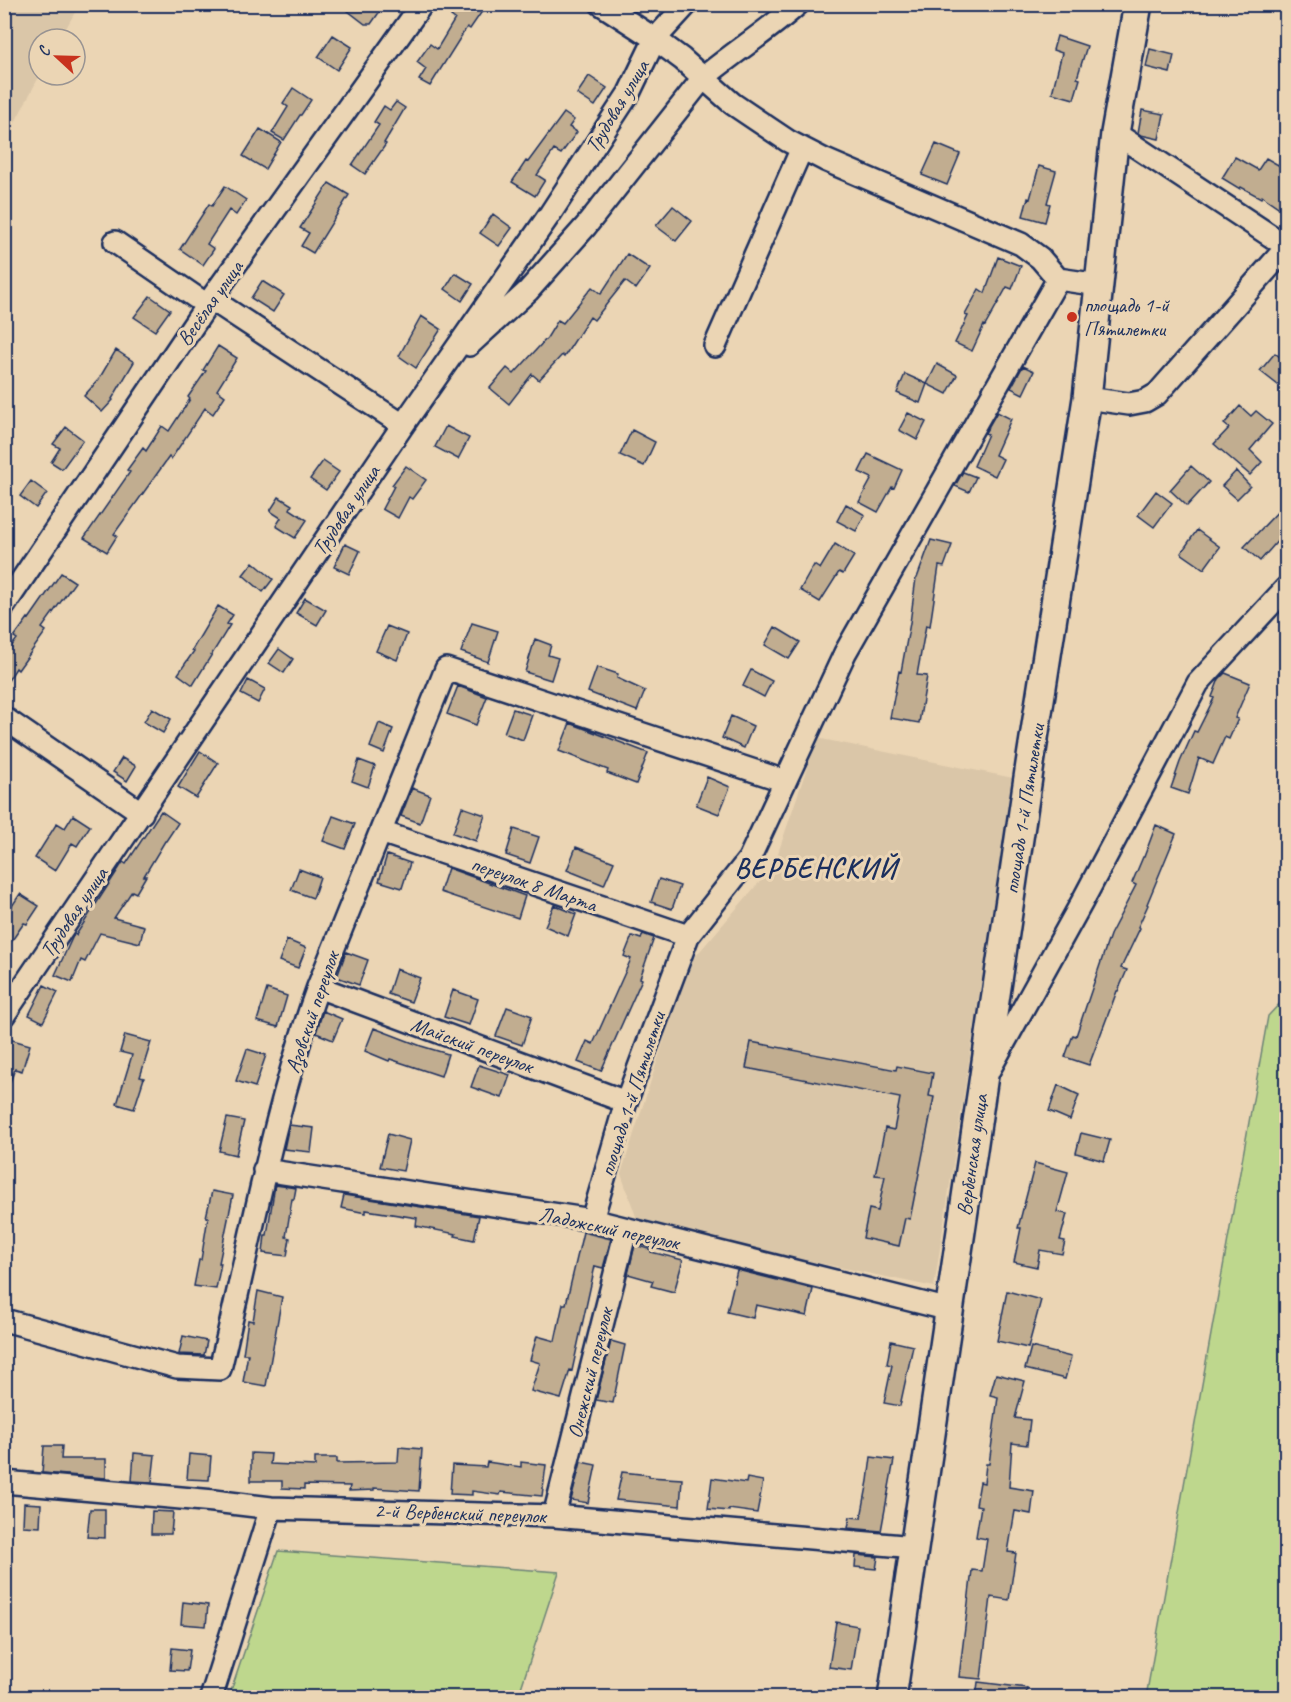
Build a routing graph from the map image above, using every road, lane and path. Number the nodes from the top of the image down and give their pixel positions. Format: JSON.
{"nodes":[{"id":1,"x":422,"y":4,"type":"edge"},
{"id":2,"x":601,"y":4,"type":"edge"},
{"id":3,"x":687,"y":4,"type":"edge"},
{"id":4,"x":798,"y":4,"type":"edge"},
{"id":5,"x":1138,"y":4,"type":"edge"},
{"id":6,"x":655,"y":39,"type":"junction"},
{"id":7,"x":703,"y":78,"type":"junction"},
{"id":8,"x":1115,"y":133,"type":"junction"},
{"id":9,"x":802,"y":148,"type":"junction"},
{"id":10,"x":115,"y":242,"type":"dead end"},
{"id":11,"x":1287,"y":247,"type":"edge"},
{"id":12,"x":1058,"y":279,"type":"junction"},
{"id":13,"x":1099,"y":285,"type":"junction"},
{"id":14,"x":209,"y":302,"type":"junction"},
{"id":15,"x":715,"y":346,"type":"dead end"},
{"id":16,"x":440,"y":372,"type":"junction"},
{"id":17,"x":1087,"y":398,"type":"junction"},
{"id":18,"x":403,"y":425,"type":"junction"},
{"id":19,"x":1287,"y":588,"type":"edge"},
{"id":20,"x":4,"y":606,"type":"edge"},
{"id":21,"x":4,"y":718,"type":"edge"},
{"id":22,"x":785,"y":782,"type":"junction"},
{"id":23,"x":142,"y":813,"type":"junction"},
{"id":24,"x":381,"y":832,"type":"junction"},
{"id":25,"x":688,"y":936,"type":"junction"},
{"id":26,"x":318,"y":987,"type":"junction"},
{"id":27,"x":4,"y":1015,"type":"edge"},
{"id":28,"x":983,"y":1080,"type":"junction"},
{"id":29,"x":626,"y":1102,"type":"junction"},
{"id":30,"x":264,"y":1170,"type":"junction"},
{"id":31,"x":592,"y":1220,"type":"junction"},
{"id":32,"x":626,"y":1230,"type":"junction"},
{"id":33,"x":950,"y":1310,"type":"junction"},
{"id":34,"x":4,"y":1320,"type":"edge"},
{"id":35,"x":4,"y":1482,"type":"edge"},
{"id":36,"x":271,"y":1508,"type":"junction"},
{"id":37,"x":554,"y":1516,"type":"junction"},
{"id":38,"x":915,"y":1547,"type":"junction"},
{"id":39,"x":211,"y":1698,"type":"edge"},
{"id":40,"x":892,"y":1698,"type":"edge"}],
"edges":[{"from":1,"to":14,"type":"street","name":"Весёлая улица"},
{"from":2,"to":6,"type":"street"},
{"from":3,"to":6,"type":"street","name":"Трудовая улица"},
{"from":4,"to":7,"type":"street"},
{"from":5,"to":8,"type":"main road","name":"площадь 1-й Пятилетки"},
{"from":6,"to":7,"type":"street"},
{"from":6,"to":16,"type":"street","name":"Трудовая улица"},
{"from":7,"to":9,"type":"street"},
{"from":7,"to":16,"type":"street"},
{"from":8,"to":11,"type":"street"},
{"from":8,"to":13,"type":"main road","name":"площадь 1-й Пятилетки"},
{"from":9,"to":12,"type":"street"},
{"from":9,"to":15,"type":"street"},
{"from":10,"to":14,"type":"street"},
{"from":11,"to":17,"type":"street"},
{"from":12,"to":13,"type":"street"},
{"from":12,"to":22,"type":"street","name":"площадь 1-й Пятилетки"},
{"from":13,"to":17,"type":"main road","name":"площадь 1-й Пятилетки"},
{"from":14,"to":18,"type":"street"},
{"from":14,"to":20,"type":"street","name":"Весёлая улица"},
{"from":16,"to":18,"type":"street","name":"Трудовая улица"},
{"from":17,"to":28,"type":"main road","name":"площадь 1-й Пятилетки"},
{"from":18,"to":23,"type":"street","name":"Трудовая улица"},
{"from":19,"to":28,"type":"street","name":"Вербенская улица"},
{"from":21,"to":23,"type":"street"},
{"from":22,"to":24,"type":"street","name":"Азовский переулок"},
{"from":22,"to":25,"type":"street","name":"площадь 1-й Пятилетки"},
{"from":23,"to":27,"type":"street","name":"Трудовая улица"},
{"from":24,"to":25,"type":"street","name":"переулок 8 Марта"},
{"from":24,"to":26,"type":"street","name":"Азовский переулок"},
{"from":25,"to":29,"type":"street","name":"площадь 1-й Пятилетки"},
{"from":26,"to":29,"type":"street","name":"Майский переулок"},
{"from":26,"to":30,"type":"street","name":"Азовский переулок"},
{"from":28,"to":33,"type":"main road","name":"Вербенская улица"},
{"from":29,"to":31,"type":"street","name":"площадь 1-й Пятилетки"},
{"from":30,"to":31,"type":"street","name":"Ладожский переулок"},
{"from":30,"to":34,"type":"street","name":"Азовский переулок"},
{"from":31,"to":32,"type":"street","name":"Ладожский переулок"},
{"from":32,"to":33,"type":"street","name":"Ладожский переулок"},
{"from":32,"to":37,"type":"street","name":"Онежский переулок"},
{"from":33,"to":38,"type":"main road","name":"Вербенская улица"},
{"from":35,"to":36,"type":"street","name":"2-й Вербенский переулок"},
{"from":36,"to":37,"type":"street","name":"2-й Вербенский переулок"},
{"from":36,"to":39,"type":"street"},
{"from":37,"to":38,"type":"street","name":"2-й Вербенский переулок"},
{"from":38,"to":40,"type":"main road","name":"Вербенская улица"}]}
